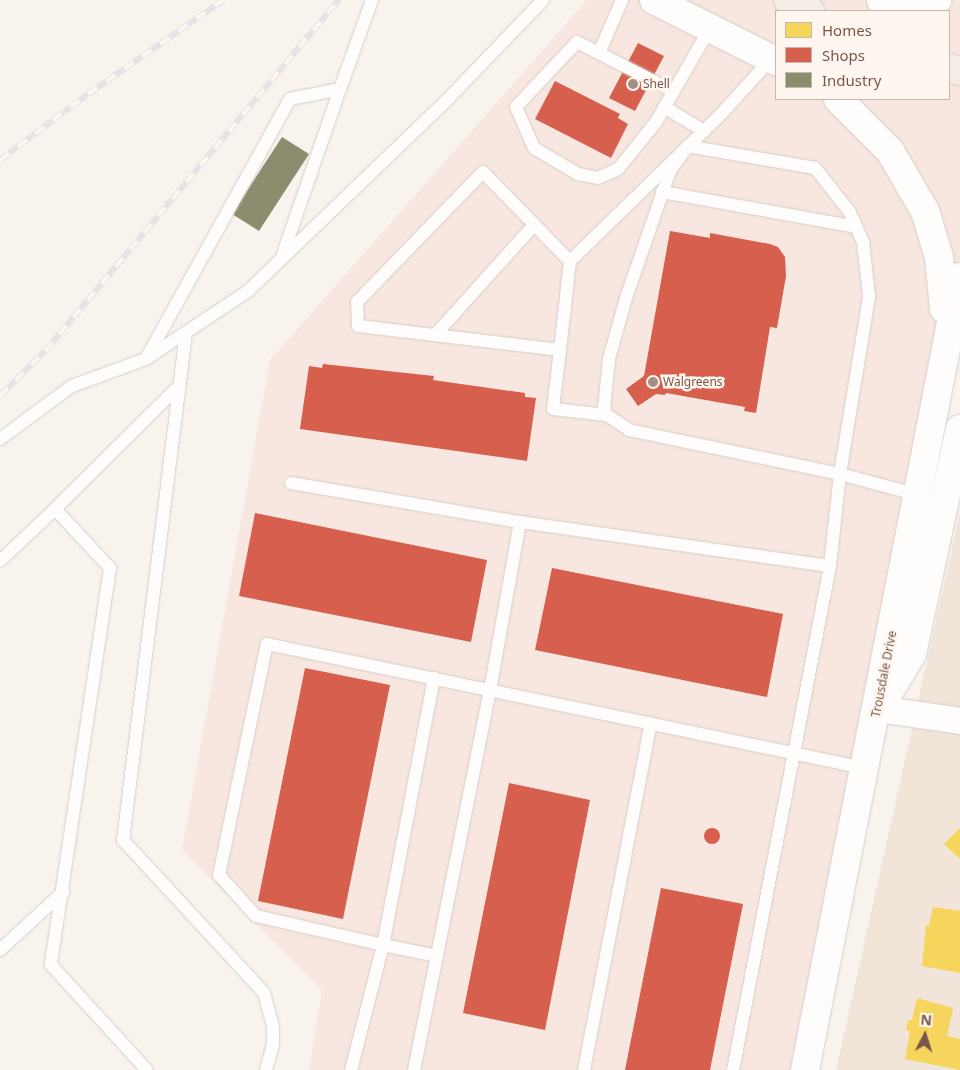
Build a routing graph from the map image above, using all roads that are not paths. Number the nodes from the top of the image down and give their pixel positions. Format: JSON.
{"nodes":[{"id":1,"x":372,"y":0,"type":"edge"},
{"id":2,"x":543,"y":0,"type":"edge"},
{"id":3,"x":622,"y":0,"type":"edge"},
{"id":4,"x":654,"y":0,"type":"edge"},
{"id":5,"x":788,"y":0,"type":"edge"},
{"id":6,"x":881,"y":0,"type":"edge"},
{"id":7,"x":937,"y":0,"type":"edge"},
{"id":8,"x":808,"y":10,"type":"edge"},
{"id":9,"x":710,"y":28,"type":"junction"},
{"id":10,"x":599,"y":53,"type":"junction"},
{"id":11,"x":774,"y":60,"type":"edge"},
{"id":12,"x":340,"y":89,"type":"junction"},
{"id":13,"x":673,"y":91,"type":"junction"},
{"id":14,"x":839,"y":100,"type":"edge"},
{"id":15,"x":664,"y":107,"type":"junction"},
{"id":16,"x":704,"y":131,"type":"junction"},
{"id":17,"x":688,"y":146,"type":"junction"},
{"id":18,"x":662,"y":192,"type":"junction"},
{"id":19,"x":534,"y":224,"type":"junction"},
{"id":20,"x":857,"y":227,"type":"junction"},
{"id":21,"x":282,"y":258,"type":"junction"},
{"id":22,"x":570,"y":261,"type":"junction"},
{"id":23,"x":960,"y":277,"type":"edge"},
{"id":24,"x":186,"y":333,"type":"junction"},
{"id":25,"x":435,"y":336,"type":"junction"},
{"id":26,"x":560,"y":350,"type":"junction"},
{"id":27,"x":946,"y":357,"type":"junction"},
{"id":28,"x":146,"y":359,"type":"junction"},
{"id":29,"x":179,"y":386,"type":"junction"},
{"id":30,"x":607,"y":415,"type":"junction"},
{"id":31,"x":960,"y":429,"type":"edge"},
{"id":32,"x":0,"y":439,"type":"edge"},
{"id":33,"x":840,"y":474,"type":"junction"},
{"id":34,"x":291,"y":483,"type":"dead end"},
{"id":35,"x":919,"y":495,"type":"junction"},
{"id":36,"x":55,"y":509,"type":"junction"},
{"id":37,"x":520,"y":522,"type":"junction"},
{"id":38,"x":0,"y":561,"type":"edge"},
{"id":39,"x":830,"y":566,"type":"junction"},
{"id":40,"x":434,"y":678,"type":"junction"},
{"id":41,"x":490,"y":690,"type":"junction"},
{"id":42,"x":878,"y":709,"type":"junction"},
{"id":43,"x":960,"y":721,"type":"edge"},
{"id":44,"x":651,"y":723,"type":"junction"},
{"id":45,"x":795,"y":754,"type":"junction"},
{"id":46,"x":864,"y":768,"type":"junction"},
{"id":47,"x":63,"y":892,"type":"junction"},
{"id":48,"x":383,"y":945,"type":"junction"},
{"id":49,"x":0,"y":950,"type":"edge"},
{"id":50,"x":437,"y":956,"type":"junction"},
{"id":51,"x":355,"y":1069,"type":"edge"},
{"id":52,"x":147,"y":1070,"type":"edge"},
{"id":53,"x":266,"y":1070,"type":"edge"},
{"id":54,"x":414,"y":1070,"type":"edge"},
{"id":55,"x":584,"y":1070,"type":"edge"},
{"id":56,"x":733,"y":1070,"type":"edge"},
{"id":57,"x":805,"y":1070,"type":"edge"}],
"edges":[{"from":1,"to":12,"type":"lane"},
{"from":2,"to":21,"type":"lane"},
{"from":3,"to":10,"type":"lane"},
{"from":4,"to":9,"type":"street"},
{"from":5,"to":8,"type":"main road"},
{"from":6,"to":7,"type":"street"},
{"from":9,"to":11,"type":"street"},
{"from":9,"to":13,"type":"lane"},
{"from":10,"to":13,"type":"lane"},
{"from":10,"to":15,"type":"lane"},
{"from":11,"to":16,"type":"lane"},
{"from":12,"to":21,"type":"lane"},
{"from":12,"to":28,"type":"lane"},
{"from":13,"to":15,"type":"lane"},
{"from":14,"to":27,"type":"street"},
{"from":15,"to":16,"type":"lane"},
{"from":16,"to":17,"type":"lane"},
{"from":17,"to":18,"type":"lane"},
{"from":17,"to":20,"type":"lane"},
{"from":17,"to":22,"type":"lane"},
{"from":18,"to":20,"type":"lane"},
{"from":18,"to":30,"type":"lane"},
{"from":19,"to":22,"type":"lane"},
{"from":19,"to":25,"type":"lane"},
{"from":19,"to":25,"type":"lane"},
{"from":20,"to":33,"type":"lane"},
{"from":21,"to":24,"type":"lane"},
{"from":22,"to":26,"type":"lane"},
{"from":23,"to":27,"type":"street","name":"Trousdale Drive"},
{"from":24,"to":28,"type":"lane"},
{"from":24,"to":29,"type":"lane"},
{"from":25,"to":26,"type":"lane"},
{"from":26,"to":30,"type":"lane"},
{"from":27,"to":35,"type":"street","name":"Trousdale Drive"},
{"from":28,"to":32,"type":"lane"},
{"from":29,"to":36,"type":"lane"},
{"from":29,"to":53,"type":"lane"},
{"from":30,"to":33,"type":"lane"},
{"from":31,"to":42,"type":"street"},
{"from":33,"to":35,"type":"lane"},
{"from":33,"to":39,"type":"lane"},
{"from":34,"to":37,"type":"lane"},
{"from":35,"to":42,"type":"street","name":"Trousdale Drive"},
{"from":36,"to":38,"type":"lane"},
{"from":36,"to":47,"type":"lane"},
{"from":37,"to":39,"type":"lane"},
{"from":37,"to":41,"type":"lane"},
{"from":39,"to":45,"type":"lane"},
{"from":40,"to":41,"type":"lane"},
{"from":40,"to":48,"type":"lane"},
{"from":40,"to":48,"type":"lane"},
{"from":41,"to":44,"type":"lane"},
{"from":41,"to":50,"type":"lane"},
{"from":42,"to":43,"type":"street"},
{"from":42,"to":46,"type":"street","name":"Trousdale Drive"},
{"from":44,"to":45,"type":"lane"},
{"from":44,"to":55,"type":"lane"},
{"from":45,"to":46,"type":"lane"},
{"from":45,"to":56,"type":"lane"},
{"from":46,"to":57,"type":"street","name":"Trousdale Drive"},
{"from":47,"to":49,"type":"lane"},
{"from":47,"to":52,"type":"lane"},
{"from":48,"to":50,"type":"lane"},
{"from":48,"to":51,"type":"lane"},
{"from":50,"to":54,"type":"lane"}]}
